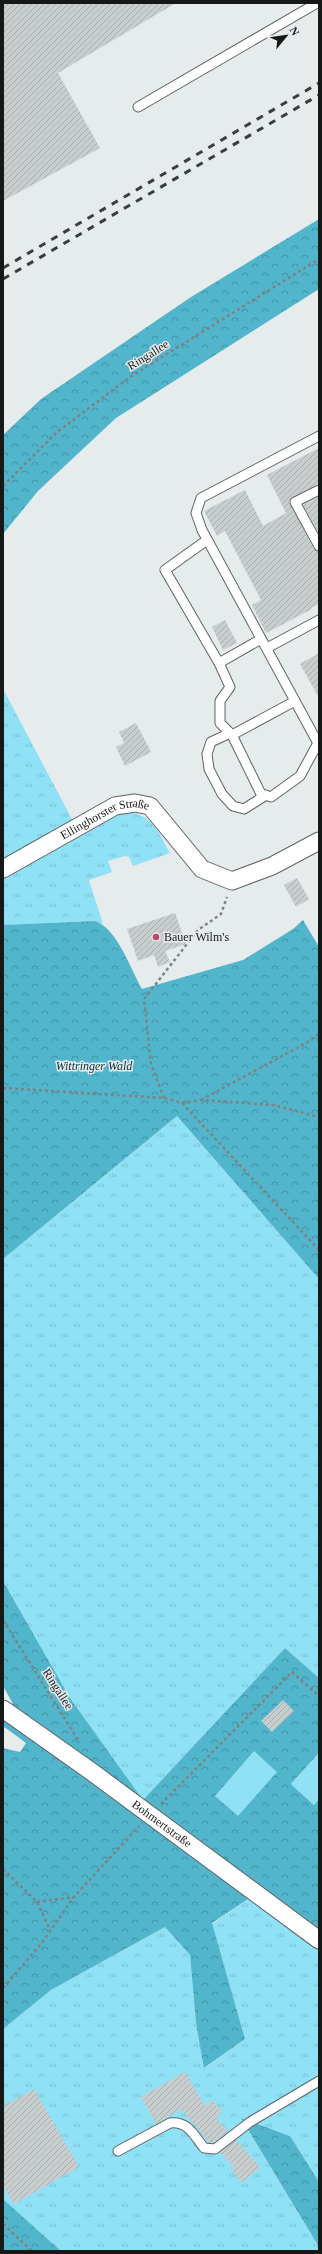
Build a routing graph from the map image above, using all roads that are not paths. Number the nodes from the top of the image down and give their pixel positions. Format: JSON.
{"nodes":[{"id":1,"x":317,"y":3,"type":"edge"},
{"id":2,"x":138,"y":108,"type":"dead end"},
{"id":3,"x":319,"y":436,"type":"edge"},
{"id":4,"x":319,"y":490,"type":"edge"},
{"id":5,"x":208,"y":540,"type":"junction"},
{"id":6,"x":319,"y":546,"type":"edge"},
{"id":7,"x":319,"y":620,"type":"edge"},
{"id":8,"x":262,"y":639,"type":"junction"},
{"id":9,"x":267,"y":648,"type":"junction"},
{"id":10,"x":219,"y":663,"type":"junction"},
{"id":11,"x":295,"y":701,"type":"junction"},
{"id":12,"x":231,"y":734,"type":"junction"},
{"id":13,"x":318,"y":744,"type":"edge"},
{"id":14,"x":266,"y":795,"type":"junction"},
{"id":15,"x":319,"y":841,"type":"edge"},
{"id":16,"x":3,"y":869,"type":"edge"},
{"id":17,"x":3,"y":1709,"type":"edge"},
{"id":18,"x":319,"y":1940,"type":"edge"},
{"id":19,"x":319,"y":2081,"type":"edge"},
{"id":20,"x":118,"y":2151,"type":"dead end"}],
"edges":[{"from":1,"to":2,"type":"lane"},
{"from":3,"to":5,"type":"lane"},
{"from":4,"to":6,"type":"lane"},
{"from":5,"to":8,"type":"lane"},
{"from":5,"to":10,"type":"lane"},
{"from":7,"to":9,"type":"lane"},
{"from":8,"to":9,"type":"lane"},
{"from":8,"to":10,"type":"lane"},
{"from":9,"to":11,"type":"lane"},
{"from":10,"to":12,"type":"lane"},
{"from":11,"to":12,"type":"lane"},
{"from":11,"to":13,"type":"lane"},
{"from":12,"to":14,"type":"lane"},
{"from":12,"to":14,"type":"lane"},
{"from":13,"to":14,"type":"lane"},
{"from":15,"to":16,"type":"street","name":"Ellinghorster Straße"},
{"from":17,"to":18,"type":"street","name":"Bohmertstraße"},
{"from":19,"to":20,"type":"lane"}]}
